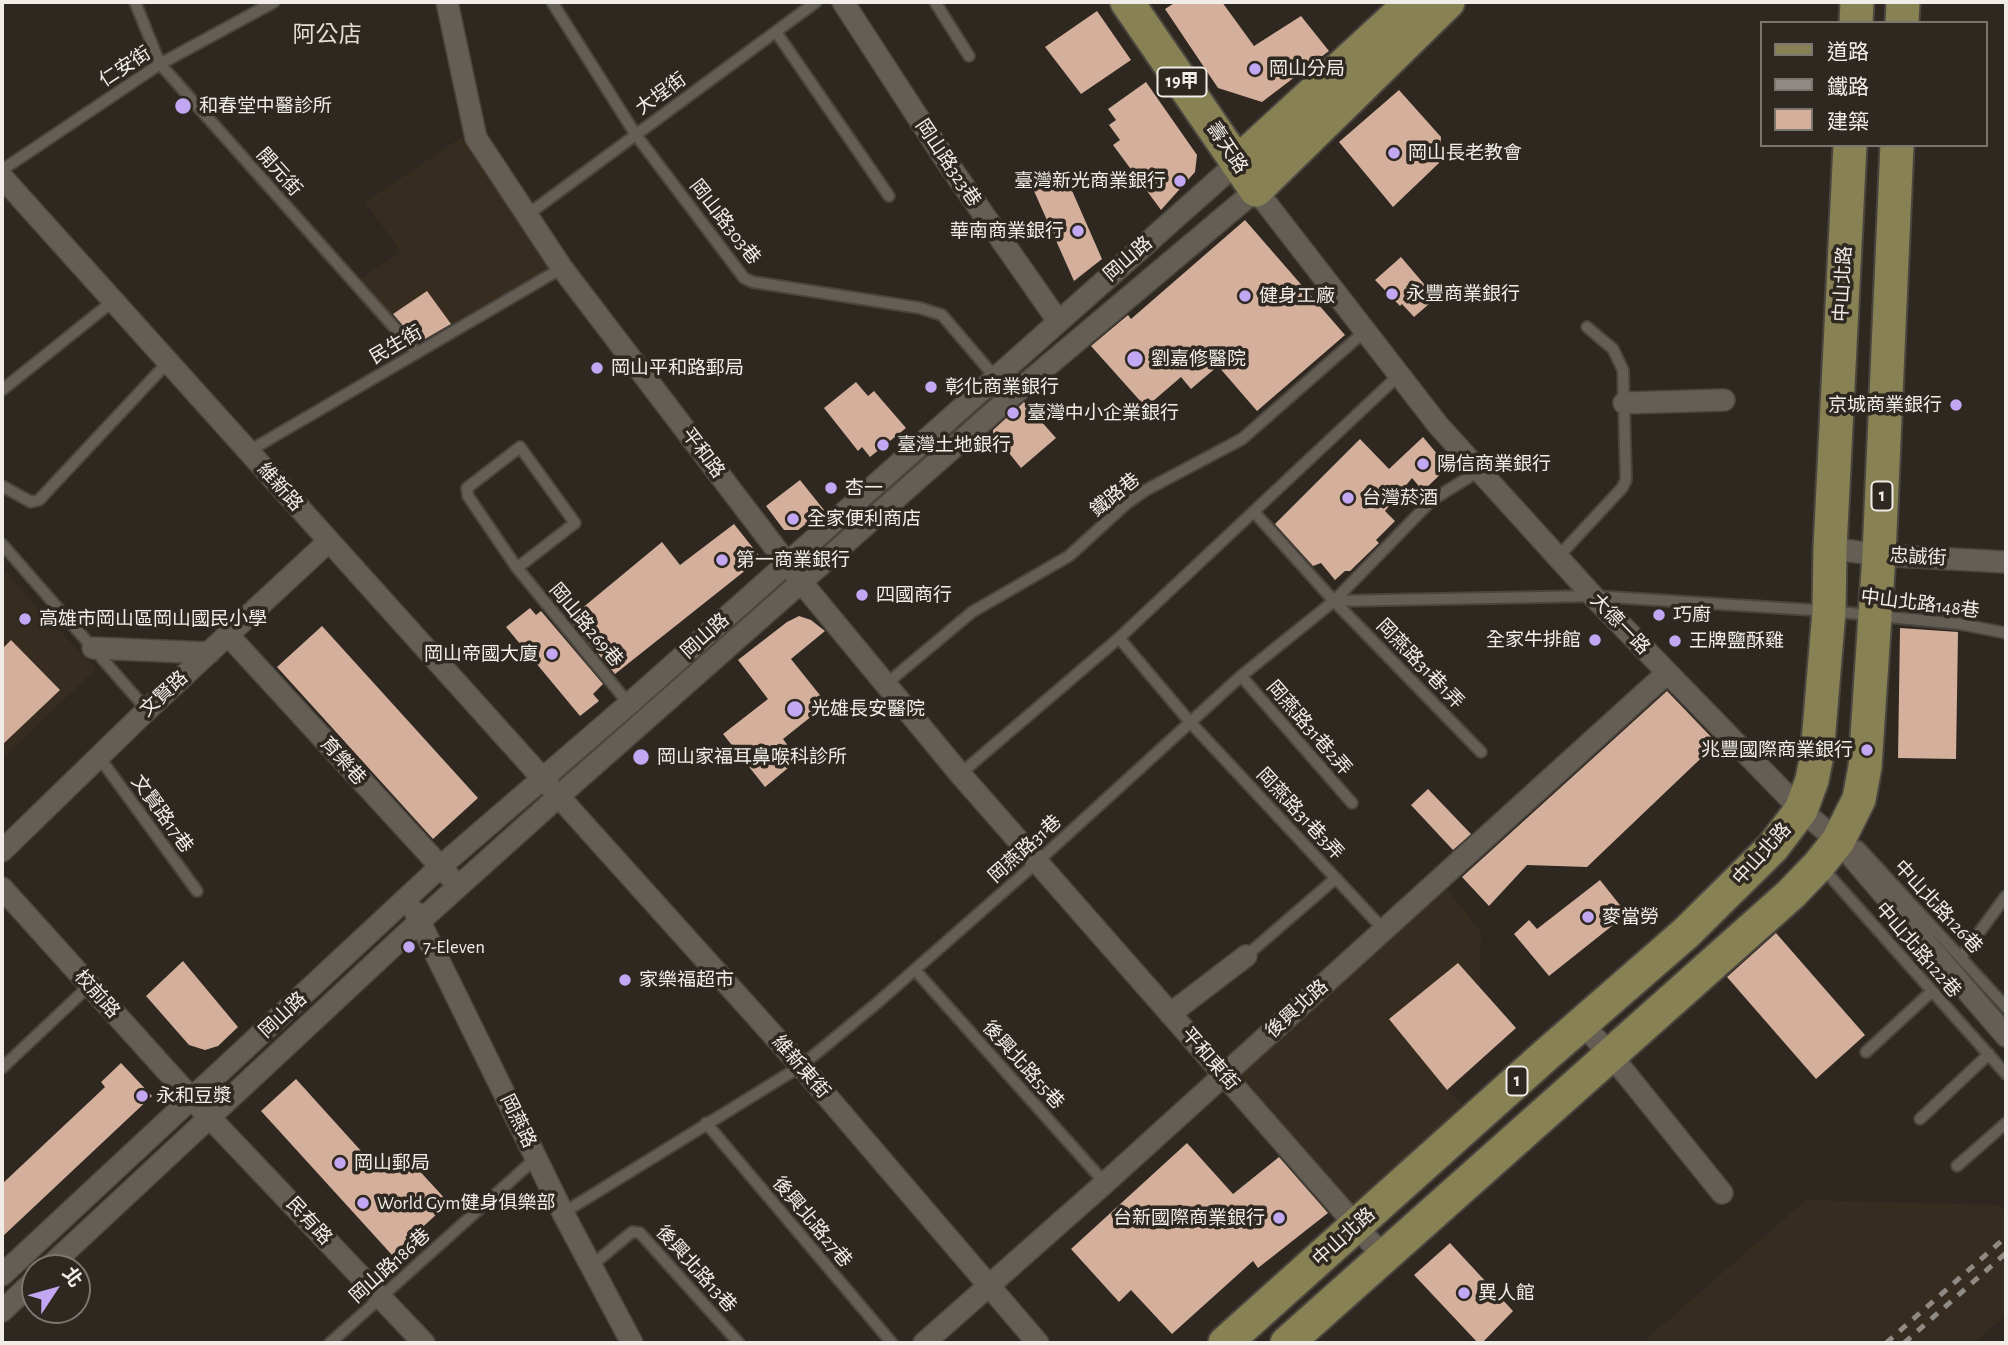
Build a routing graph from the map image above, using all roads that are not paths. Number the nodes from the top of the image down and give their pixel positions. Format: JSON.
{"nodes":[{"id":1,"x":135,"y":2,"type":"edge"},
{"id":2,"x":274,"y":2,"type":"edge"},
{"id":3,"x":447,"y":2,"type":"edge"},
{"id":4,"x":552,"y":2,"type":"edge"},
{"id":5,"x":816,"y":2,"type":"edge"},
{"id":6,"x":843,"y":2,"type":"edge"},
{"id":7,"x":935,"y":2,"type":"edge"},
{"id":8,"x":1127,"y":2,"type":"edge"},
{"id":9,"x":1857,"y":2,"type":"edge"},
{"id":10,"x":1903,"y":2,"type":"edge"},
{"id":11,"x":1431,"y":5,"type":"edge"},
{"id":12,"x":1856,"y":21,"type":"edge"},
{"id":13,"x":1902,"y":21,"type":"edge"},
{"id":14,"x":776,"y":32,"type":"junction"},
{"id":15,"x":969,"y":56,"type":"dead end"},
{"id":16,"x":160,"y":64,"type":"junction"},
{"id":17,"x":636,"y":135,"type":"junction"},
{"id":18,"x":1850,"y":147,"type":"edge"},
{"id":19,"x":1897,"y":147,"type":"edge"},
{"id":20,"x":1237,"y":163,"type":"junction"},
{"id":21,"x":2,"y":170,"type":"edge"},
{"id":22,"x":2,"y":177,"type":"edge"},
{"id":23,"x":1256,"y":190,"type":"junction"},
{"id":24,"x":890,"y":196,"type":"dead end"},
{"id":25,"x":527,"y":215,"type":"junction"},
{"id":26,"x":562,"y":268,"type":"junction"},
{"id":27,"x":113,"y":301,"type":"junction"},
{"id":28,"x":1058,"y":321,"type":"junction"},
{"id":29,"x":1587,"y":327,"type":"dead end"},
{"id":30,"x":1364,"y":331,"type":"junction"},
{"id":31,"x":417,"y":353,"type":"junction"},
{"id":32,"x":168,"y":362,"type":"junction"},
{"id":33,"x":1399,"y":375,"type":"junction"},
{"id":34,"x":995,"y":377,"type":"junction"},
{"id":35,"x":2,"y":390,"type":"edge"},
{"id":36,"x":1014,"y":394,"type":"junction"},
{"id":37,"x":1724,"y":400,"type":"dead end"},
{"id":38,"x":1624,"y":403,"type":"junction"},
{"id":39,"x":248,"y":452,"type":"junction"},
{"id":40,"x":1479,"y":471,"type":"junction"},
{"id":41,"x":2,"y":486,"type":"edge"},
{"id":42,"x":1254,"y":512,"type":"junction"},
{"id":43,"x":330,"y":541,"type":"junction"},
{"id":44,"x":2,"y":544,"type":"edge"},
{"id":45,"x":1830,"y":548,"type":"junction"},
{"id":46,"x":1879,"y":555,"type":"junction"},
{"id":47,"x":1557,"y":558,"type":"junction"},
{"id":48,"x":2006,"y":562,"type":"edge"},
{"id":49,"x":787,"y":563,"type":"junction"},
{"id":50,"x":517,"y":568,"type":"junction"},
{"id":51,"x":802,"y":583,"type":"junction"},
{"id":52,"x":1592,"y":596,"type":"junction"},
{"id":53,"x":1334,"y":601,"type":"junction"},
{"id":54,"x":1829,"y":611,"type":"junction"},
{"id":55,"x":1874,"y":615,"type":"junction"},
{"id":56,"x":2006,"y":634,"type":"edge"},
{"id":57,"x":228,"y":635,"type":"junction"},
{"id":58,"x":1119,"y":638,"type":"junction"},
{"id":59,"x":93,"y":648,"type":"junction"},
{"id":60,"x":209,"y":653,"type":"junction"},
{"id":61,"x":1667,"y":673,"type":"junction"},
{"id":62,"x":1241,"y":676,"type":"junction"},
{"id":63,"x":886,"y":684,"type":"junction"},
{"id":64,"x":629,"y":704,"type":"junction"},
{"id":65,"x":147,"y":710,"type":"junction"},
{"id":66,"x":1191,"y":722,"type":"junction"},
{"id":67,"x":1481,"y":752,"type":"dead end"},
{"id":68,"x":99,"y":757,"type":"junction"},
{"id":69,"x":960,"y":774,"type":"junction"},
{"id":70,"x":542,"y":778,"type":"junction"},
{"id":71,"x":559,"y":796,"type":"junction"},
{"id":72,"x":1352,"y":803,"type":"dead end"},
{"id":73,"x":1801,"y":810,"type":"junction"},
{"id":74,"x":1838,"y":841,"type":"junction"},
{"id":75,"x":2,"y":851,"type":"edge"},
{"id":76,"x":1036,"y":863,"type":"junction"},
{"id":77,"x":440,"y":867,"type":"junction"},
{"id":78,"x":1336,"y":878,"type":"junction"},
{"id":79,"x":458,"y":887,"type":"junction"},
{"id":80,"x":2,"y":888,"type":"edge"},
{"id":81,"x":197,"y":891,"type":"dead end"},
{"id":82,"x":2006,"y":896,"type":"edge"},
{"id":83,"x":408,"y":897,"type":"junction"},
{"id":84,"x":420,"y":921,"type":"junction"},
{"id":85,"x":1384,"y":930,"type":"junction"},
{"id":86,"x":1246,"y":956,"type":"joint"},
{"id":87,"x":1961,"y":957,"type":"junction"},
{"id":88,"x":915,"y":970,"type":"junction"},
{"id":89,"x":90,"y":985,"type":"junction"},
{"id":90,"x":1931,"y":992,"type":"junction"},
{"id":91,"x":2006,"y":1007,"type":"edge"},
{"id":92,"x":1170,"y":1014,"type":"junction"},
{"id":93,"x":1582,"y":1024,"type":"junction"},
{"id":94,"x":2006,"y":1037,"type":"edge"},
{"id":95,"x":1866,"y":1052,"type":"dead end"},
{"id":96,"x":1610,"y":1054,"type":"junction"},
{"id":97,"x":1989,"y":1054,"type":"junction"},
{"id":98,"x":801,"y":1066,"type":"junction"},
{"id":99,"x":2,"y":1068,"type":"edge"},
{"id":100,"x":2006,"y":1074,"type":"edge"},
{"id":101,"x":1224,"y":1075,"type":"junction"},
{"id":102,"x":193,"y":1100,"type":"junction"},
{"id":103,"x":210,"y":1116,"type":"junction"},
{"id":104,"x":1920,"y":1119,"type":"dead end"},
{"id":105,"x":2006,"y":1123,"type":"edge"},
{"id":106,"x":706,"y":1124,"type":"junction"},
{"id":107,"x":536,"y":1158,"type":"junction"},
{"id":108,"x":1957,"y":1166,"type":"dead end"},
{"id":109,"x":1105,"y":1183,"type":"junction"},
{"id":110,"x":1722,"y":1193,"type":"dead end"},
{"id":111,"x":563,"y":1213,"type":"junction"},
{"id":112,"x":1357,"y":1226,"type":"junction"},
{"id":113,"x":63,"y":1254,"type":"edge"},
{"id":114,"x":1383,"y":1256,"type":"junction"},
{"id":115,"x":591,"y":1266,"type":"junction"},
{"id":116,"x":2,"y":1275,"type":"edge"},
{"id":117,"x":989,"y":1286,"type":"junction"},
{"id":118,"x":21,"y":1293,"type":"edge"},
{"id":119,"x":380,"y":1297,"type":"junction"},
{"id":120,"x":2,"y":1311,"type":"edge"},
{"id":121,"x":330,"y":1343,"type":"edge"},
{"id":122,"x":424,"y":1343,"type":"edge"},
{"id":123,"x":632,"y":1343,"type":"edge"},
{"id":124,"x":739,"y":1343,"type":"edge"},
{"id":125,"x":892,"y":1343,"type":"edge"},
{"id":126,"x":924,"y":1343,"type":"edge"},
{"id":127,"x":1038,"y":1343,"type":"edge"},
{"id":128,"x":1225,"y":1343,"type":"edge"},
{"id":129,"x":1287,"y":1343,"type":"edge"}],
"edges":[{"from":1,"to":16,"type":"lane","name":"開元街"},
{"from":2,"to":16,"type":"lane","name":"仁安街"},
{"from":3,"to":25,"type":"street","name":"平和路"},
{"from":4,"to":17,"type":"lane","name":"岡山路303巷"},
{"from":5,"to":14,"type":"lane","name":"大埕街"},
{"from":6,"to":28,"type":"street","name":"岡山路323巷"},
{"from":7,"to":15,"type":"lane"},
{"from":8,"to":20,"type":"main road","name":"壽天路","number":"19甲"},
{"from":9,"to":12,"type":"main road"},
{"from":10,"to":13,"type":"main road"},
{"from":11,"to":20,"type":"main road","name":"岡山路"},
{"from":11,"to":23,"type":"main road","name":"岡山路"},
{"from":14,"to":17,"type":"lane","name":"大埕街"},
{"from":14,"to":24,"type":"lane"},
{"from":16,"to":21,"type":"lane","name":"仁安街"},
{"from":16,"to":31,"type":"lane","name":"開元街"},
{"from":17,"to":25,"type":"lane","name":"大埕街"},
{"from":17,"to":34,"type":"lane","name":"岡山路303巷"},
{"from":18,"to":45,"type":"main road","name":"中山北路","number":"1"},
{"from":19,"to":46,"type":"main road","number":"1"},
{"from":20,"to":23,"type":"main road","name":"壽天路","number":"19甲"},
{"from":20,"to":28,"type":"street","name":"岡山路"},
{"from":22,"to":27,"type":"street","name":"維新路"},
{"from":23,"to":30,"type":"street","name":"大德一路"},
{"from":23,"to":36,"type":"street","name":"岡山路"},
{"from":25,"to":26,"type":"street","name":"平和路"},
{"from":26,"to":31,"type":"lane","name":"民生街"},
{"from":26,"to":49,"type":"street","name":"平和路"},
{"from":27,"to":32,"type":"street","name":"維新路"},
{"from":27,"to":35,"type":"lane"},
{"from":28,"to":34,"type":"street","name":"岡山路"},
{"from":29,"to":38,"type":"lane"},
{"from":30,"to":33,"type":"street","name":"大德一路"},
{"from":30,"to":63,"type":"lane","name":"鐵路巷"},
{"from":31,"to":39,"type":"lane","name":"民生街"},
{"from":32,"to":39,"type":"street","name":"維新路"},
{"from":32,"to":41,"type":"lane"},
{"from":33,"to":40,"type":"street","name":"大德一路"},
{"from":33,"to":42,"type":"lane"},
{"from":34,"to":36,"type":"lane","name":"岡山路303巷"},
{"from":34,"to":49,"type":"street","name":"岡山路"},
{"from":36,"to":51,"type":"street","name":"岡山路"},
{"from":37,"to":38,"type":"street"},
{"from":38,"to":47,"type":"lane"},
{"from":39,"to":43,"type":"street","name":"維新路"},
{"from":40,"to":47,"type":"street","name":"大德一路"},
{"from":40,"to":53,"type":"lane","name":"岡燕路31巷"},
{"from":42,"to":53,"type":"lane","name":"岡燕路31巷1弄"},
{"from":42,"to":58,"type":"lane"},
{"from":43,"to":57,"type":"street","name":"文賢路"},
{"from":43,"to":70,"type":"street","name":"維新路"},
{"from":44,"to":59,"type":"lane"},
{"from":45,"to":46,"type":"street","name":"忠誠街"},
{"from":45,"to":54,"type":"main road","name":"中山北路","number":"1"},
{"from":46,"to":48,"type":"street","name":"忠誠街"},
{"from":46,"to":55,"type":"main road","number":"1"},
{"from":47,"to":52,"type":"street","name":"大德一路"},
{"from":49,"to":51,"type":"street","name":"平和路"},
{"from":49,"to":64,"type":"street","name":"岡山路"},
{"from":50,"to":50,"type":"lane","name":"岡山路269巷"},
{"from":50,"to":64,"type":"lane","name":"岡山路269巷"},
{"from":51,"to":63,"type":"street","name":"平和路"},
{"from":51,"to":71,"type":"street","name":"岡山路"},
{"from":52,"to":53,"type":"lane","name":"中山北路148巷"},
{"from":52,"to":54,"type":"lane","name":"中山北路148巷"},
{"from":52,"to":61,"type":"street","name":"大德一路"},
{"from":53,"to":62,"type":"lane","name":"岡燕路31巷"},
{"from":53,"to":67,"type":"lane","name":"岡燕路31巷1弄"},
{"from":54,"to":55,"type":"lane","name":"中山北路148巷"},
{"from":54,"to":73,"type":"main road","name":"中山北路","number":"1"},
{"from":55,"to":56,"type":"lane","name":"中山北路148巷"},
{"from":55,"to":74,"type":"main road","number":"1"},
{"from":57,"to":60,"type":"street","name":"文賢路"},
{"from":57,"to":77,"type":"street","name":"育樂巷"},
{"from":58,"to":66,"type":"lane","name":"岡燕路31巷3弄"},
{"from":58,"to":69,"type":"lane"},
{"from":59,"to":60,"type":"street"},
{"from":59,"to":65,"type":"lane"},
{"from":60,"to":65,"type":"street","name":"文賢路"},
{"from":61,"to":73,"type":"street","name":"大德一路"},
{"from":61,"to":85,"type":"street","name":"後興北路"},
{"from":62,"to":66,"type":"lane","name":"岡燕路31巷"},
{"from":62,"to":72,"type":"lane","name":"岡燕路31巷2弄"},
{"from":63,"to":69,"type":"street","name":"平和路"},
{"from":64,"to":70,"type":"street","name":"岡山路"},
{"from":65,"to":68,"type":"street","name":"文賢路"},
{"from":66,"to":76,"type":"lane","name":"岡燕路31巷"},
{"from":66,"to":78,"type":"lane","name":"岡燕路31巷3弄"},
{"from":68,"to":75,"type":"street","name":"文賢路"},
{"from":68,"to":81,"type":"lane","name":"文賢路17巷"},
{"from":69,"to":76,"type":"street","name":"平和路"},
{"from":70,"to":71,"type":"street","name":"維新路"},
{"from":70,"to":77,"type":"street","name":"岡山路"},
{"from":71,"to":79,"type":"street","name":"岡山路"},
{"from":71,"to":98,"type":"street","name":"維新東街"},
{"from":73,"to":74,"type":"street","name":"大德一路"},
{"from":73,"to":93,"type":"main road","name":"中山北路","number":"1"},
{"from":74,"to":87,"type":"lane","name":"中山北路126巷"},
{"from":74,"to":90,"type":"lane","name":"中山北路122巷"},
{"from":74,"to":94,"type":"street","name":"大德一路"},
{"from":74,"to":96,"type":"main road","number":"1"},
{"from":76,"to":88,"type":"lane","name":"岡燕路31巷"},
{"from":76,"to":92,"type":"street","name":"平和東街"},
{"from":77,"to":79,"type":"street","name":"育樂巷"},
{"from":77,"to":83,"type":"street","name":"岡山路"},
{"from":78,"to":85,"type":"lane","name":"岡燕路31巷3弄"},
{"from":78,"to":86,"type":"lane"},
{"from":79,"to":84,"type":"street","name":"岡山路"},
{"from":80,"to":89,"type":"street","name":"校前路"},
{"from":82,"to":87,"type":"lane"},
{"from":83,"to":84,"type":"street","name":"岡燕路"},
{"from":83,"to":102,"type":"street","name":"岡山路"},
{"from":84,"to":103,"type":"street","name":"岡山路"},
{"from":84,"to":107,"type":"street","name":"岡燕路"},
{"from":85,"to":101,"type":"street","name":"後興北路"},
{"from":86,"to":92,"type":"street"},
{"from":87,"to":91,"type":"lane","name":"中山北路126巷"},
{"from":88,"to":98,"type":"lane","name":"岡燕路31巷"},
{"from":88,"to":109,"type":"lane","name":"後興北路55巷"},
{"from":89,"to":99,"type":"lane"},
{"from":89,"to":102,"type":"street","name":"校前路"},
{"from":90,"to":95,"type":"lane"},
{"from":90,"to":97,"type":"lane","name":"中山北路122巷"},
{"from":92,"to":101,"type":"street","name":"平和東街"},
{"from":93,"to":96,"type":"street"},
{"from":93,"to":112,"type":"main road","name":"中山北路","number":"1"},
{"from":96,"to":110,"type":"street"},
{"from":96,"to":114,"type":"main road","number":"1"},
{"from":97,"to":100,"type":"lane","name":"中山北路122巷"},
{"from":97,"to":104,"type":"lane"},
{"from":98,"to":106,"type":"lane","name":"岡燕路31巷"},
{"from":98,"to":117,"type":"street","name":"維新東街"},
{"from":101,"to":109,"type":"street","name":"後興北路"},
{"from":101,"to":112,"type":"street","name":"平和東街"},
{"from":102,"to":103,"type":"street","name":"民有路"},
{"from":102,"to":116,"type":"street","name":"岡山路"},
{"from":103,"to":113,"type":"street","name":"岡山路"},
{"from":103,"to":119,"type":"street","name":"民有路"},
{"from":105,"to":108,"type":"lane"},
{"from":106,"to":111,"type":"lane","name":"岡燕路31巷"},
{"from":106,"to":125,"type":"lane","name":"後興北路27巷"},
{"from":107,"to":111,"type":"street","name":"岡燕路"},
{"from":107,"to":119,"type":"lane","name":"岡山路186巷"},
{"from":109,"to":117,"type":"street","name":"後興北路"},
{"from":111,"to":115,"type":"street","name":"岡燕路"},
{"from":112,"to":114,"type":"street","name":"平和東街"},
{"from":112,"to":128,"type":"main road","name":"中山北路","number":"1"},
{"from":114,"to":129,"type":"main road","number":"1"},
{"from":115,"to":123,"type":"street","name":"岡燕路"},
{"from":115,"to":124,"type":"lane","name":"後興北路13巷"},
{"from":117,"to":126,"type":"street","name":"後興北路"},
{"from":117,"to":127,"type":"street","name":"維新東街"},
{"from":118,"to":120,"type":"street"},
{"from":119,"to":121,"type":"lane","name":"岡山路186巷"},
{"from":119,"to":122,"type":"street","name":"民有路"}]}
